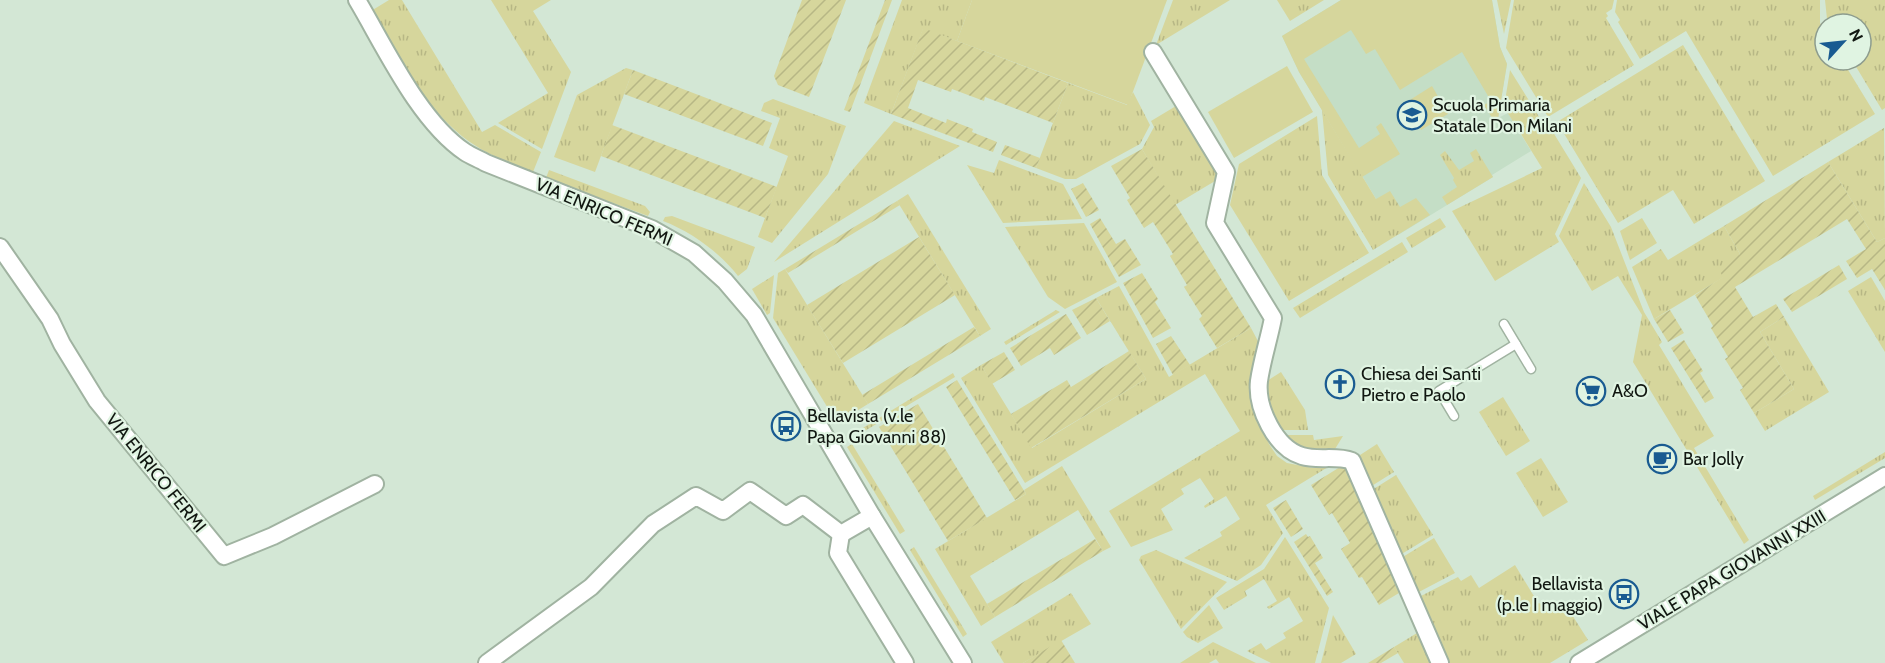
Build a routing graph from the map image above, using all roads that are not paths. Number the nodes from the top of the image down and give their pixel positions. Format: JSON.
{"nodes":[{"id":1,"x":357,"y":0,"type":"edge"},
{"id":2,"x":1153,"y":52,"type":"dead end"},
{"id":3,"x":0,"y":247,"type":"edge"},
{"id":4,"x":1504,"y":324,"type":"dead end"},
{"id":5,"x":1516,"y":344,"type":"junction"},
{"id":6,"x":1531,"y":369,"type":"dead end"},
{"id":7,"x":1454,"y":416,"type":"dead end"},
{"id":8,"x":1885,"y":476,"type":"edge"},
{"id":9,"x":375,"y":484,"type":"dead end"},
{"id":10,"x":872,"y":516,"type":"junction"},
{"id":11,"x":841,"y":534,"type":"junction"},
{"id":12,"x":487,"y":663,"type":"edge"},
{"id":13,"x":905,"y":663,"type":"edge"},
{"id":14,"x":963,"y":663,"type":"edge"},
{"id":15,"x":1440,"y":663,"type":"edge"},
{"id":16,"x":1579,"y":663,"type":"edge"}],
"edges":[{"from":1,"to":10,"type":"street","name":"VIA ENRICO FERMI"},
{"from":2,"to":15,"type":"street"},
{"from":3,"to":9,"type":"street","name":"VIA ENRICO FERMI"},
{"from":4,"to":5,"type":"lane"},
{"from":5,"to":6,"type":"lane"},
{"from":5,"to":7,"type":"lane"},
{"from":8,"to":16,"type":"street","name":"VIALE PAPA GIOVANNI XXIII"},
{"from":10,"to":11,"type":"street"},
{"from":10,"to":14,"type":"street","name":"VIA ENRICO FERMI"},
{"from":11,"to":12,"type":"street"},
{"from":11,"to":13,"type":"street"}]}
